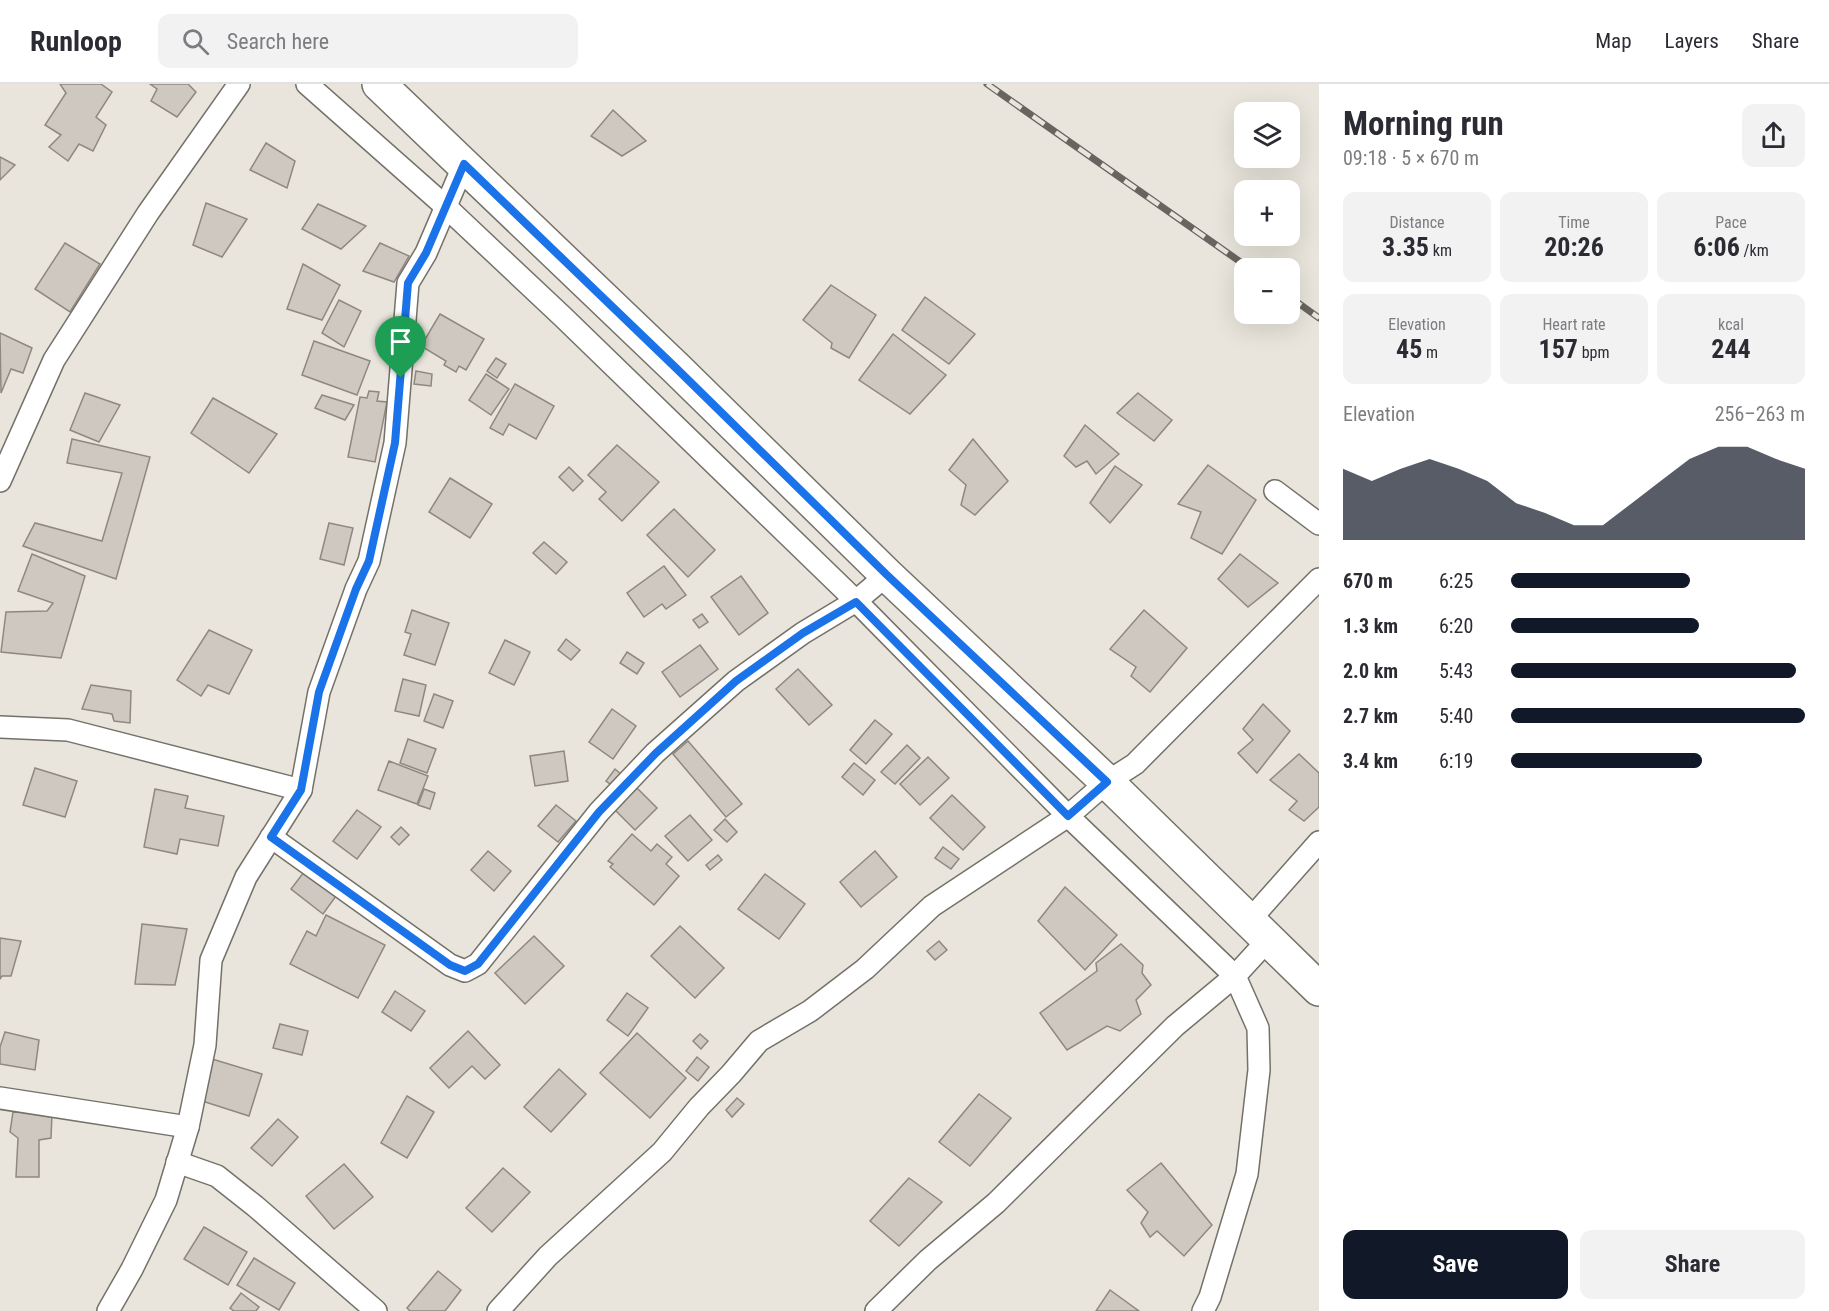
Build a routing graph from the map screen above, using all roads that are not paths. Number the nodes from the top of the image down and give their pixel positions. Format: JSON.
{"nodes":[{"id":1,"x":239,"y":84,"type":"edge"},
{"id":2,"x":307,"y":84,"type":"edge"},
{"id":3,"x":379,"y":84,"type":"edge"},
{"id":4,"x":464,"y":164,"type":"junction"},
{"id":5,"x":445,"y":206,"type":"junction"},
{"id":6,"x":0,"y":481,"type":"edge"},
{"id":7,"x":1275,"y":491,"type":"dead end"},
{"id":8,"x":1319,"y":524,"type":"edge"},
{"id":9,"x":887,"y":575,"type":"junction"},
{"id":10,"x":1319,"y":579,"type":"edge"},
{"id":11,"x":856,"y":602,"type":"junction"},
{"id":12,"x":0,"y":727,"type":"edge"},
{"id":13,"x":1107,"y":782,"type":"junction"},
{"id":14,"x":301,"y":790,"type":"junction"},
{"id":15,"x":1068,"y":816,"type":"junction"},
{"id":16,"x":271,"y":837,"type":"junction"},
{"id":17,"x":1319,"y":842,"type":"edge"},
{"id":18,"x":1258,"y":931,"type":"junction"},
{"id":19,"x":1235,"y":976,"type":"junction"},
{"id":20,"x":1319,"y":989,"type":"edge"},
{"id":21,"x":0,"y":1098,"type":"edge"},
{"id":22,"x":188,"y":1127,"type":"junction"},
{"id":23,"x":177,"y":1162,"type":"junction"},
{"id":24,"x":108,"y":1311,"type":"edge"},
{"id":25,"x":376,"y":1311,"type":"edge"},
{"id":26,"x":498,"y":1311,"type":"edge"},
{"id":27,"x":876,"y":1311,"type":"edge"},
{"id":28,"x":1203,"y":1311,"type":"edge"}],
"edges":[{"from":1,"to":6,"type":"street"},
{"from":2,"to":5,"type":"street"},
{"from":3,"to":4,"type":"main road"},
{"from":4,"to":5,"type":"street"},
{"from":4,"to":9,"type":"main road"},
{"from":5,"to":11,"type":"street"},
{"from":5,"to":14,"type":"street"},
{"from":7,"to":8,"type":"street"},
{"from":9,"to":11,"type":"street"},
{"from":9,"to":13,"type":"main road"},
{"from":10,"to":13,"type":"street"},
{"from":11,"to":15,"type":"street"},
{"from":11,"to":16,"type":"street"},
{"from":12,"to":14,"type":"street"},
{"from":13,"to":15,"type":"street"},
{"from":13,"to":18,"type":"main road"},
{"from":14,"to":16,"type":"street"},
{"from":15,"to":19,"type":"street"},
{"from":15,"to":26,"type":"street"},
{"from":16,"to":22,"type":"street"},
{"from":17,"to":18,"type":"street"},
{"from":18,"to":19,"type":"street"},
{"from":18,"to":20,"type":"main road"},
{"from":19,"to":27,"type":"street"},
{"from":19,"to":28,"type":"street"},
{"from":21,"to":22,"type":"street"},
{"from":22,"to":23,"type":"street"},
{"from":23,"to":24,"type":"street"},
{"from":23,"to":25,"type":"street"}]}
